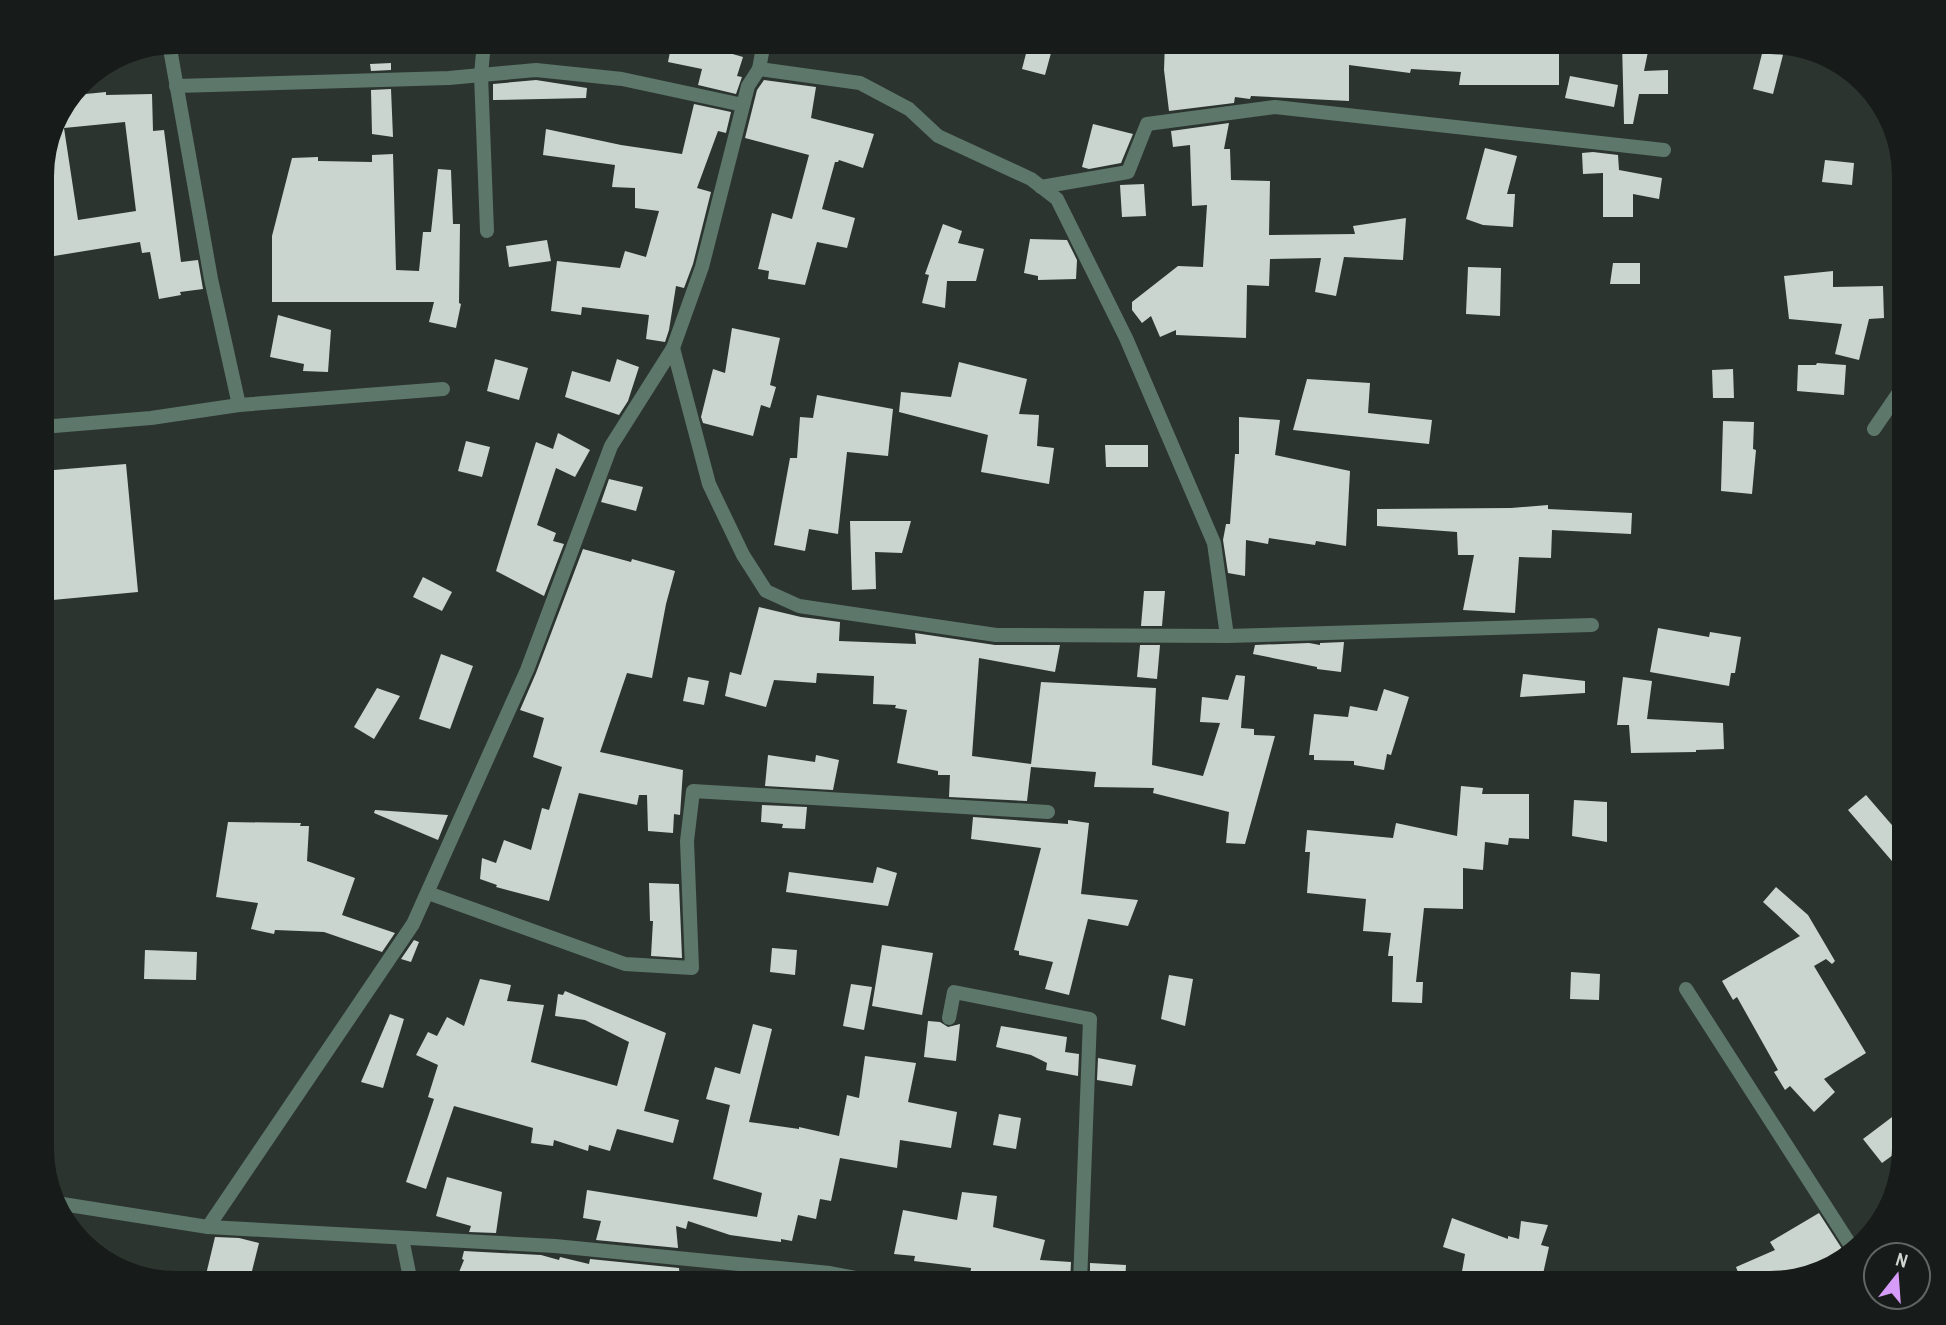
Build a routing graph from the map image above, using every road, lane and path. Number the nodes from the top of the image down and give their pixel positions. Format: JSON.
{"nodes":[{"id":1,"x":483,"y":54,"type":"edge"},
{"id":2,"x":762,"y":54,"type":"edge"},
{"id":3,"x":171,"y":55,"type":"edge"},
{"id":4,"x":759,"y":69,"type":"junction"},
{"id":5,"x":481,"y":75,"type":"junction"},
{"id":6,"x":176,"y":86,"type":"junction"},
{"id":7,"x":743,"y":105,"type":"junction"},
{"id":8,"x":1664,"y":150,"type":"dead end"},
{"id":9,"x":1041,"y":187,"type":"junction"},
{"id":10,"x":486,"y":231,"type":"dead end"},
{"id":11,"x":673,"y":348,"type":"junction"},
{"id":12,"x":443,"y":389,"type":"dead end"},
{"id":13,"x":1892,"y":402,"type":"edge"},
{"id":14,"x":239,"y":405,"type":"junction"},
{"id":15,"x":55,"y":426,"type":"edge"},
{"id":16,"x":1874,"y":429,"type":"dead end"},
{"id":17,"x":1592,"y":625,"type":"dead end"},
{"id":18,"x":1227,"y":636,"type":"junction"},
{"id":19,"x":1048,"y":812,"type":"dead end"},
{"id":20,"x":428,"y":894,"type":"junction"},
{"id":21,"x":1686,"y":989,"type":"dead end"},
{"id":22,"x":948,"y":1018,"type":"dead end"},
{"id":23,"x":68,"y":1205,"type":"edge"},
{"id":24,"x":208,"y":1227,"type":"junction"},
{"id":25,"x":402,"y":1238,"type":"junction"},
{"id":26,"x":1849,"y":1242,"type":"edge"},
{"id":27,"x":409,"y":1271,"type":"edge"},
{"id":28,"x":770,"y":1271,"type":"edge"},
{"id":29,"x":1080,"y":1271,"type":"edge"}],
"edges":[{"from":1,"to":5,"type":"street"},
{"from":2,"to":4,"type":"street"},
{"from":3,"to":6,"type":"street"},
{"from":4,"to":7,"type":"street"},
{"from":4,"to":9,"type":"street"},
{"from":5,"to":6,"type":"street"},
{"from":5,"to":7,"type":"street"},
{"from":5,"to":10,"type":"street"},
{"from":6,"to":14,"type":"street"},
{"from":7,"to":11,"type":"street"},
{"from":8,"to":9,"type":"street"},
{"from":9,"to":18,"type":"street"},
{"from":11,"to":18,"type":"street"},
{"from":11,"to":20,"type":"street"},
{"from":12,"to":14,"type":"street"},
{"from":13,"to":16,"type":"street"},
{"from":14,"to":15,"type":"street"},
{"from":17,"to":18,"type":"street"},
{"from":19,"to":20,"type":"street"},
{"from":20,"to":24,"type":"street"},
{"from":21,"to":26,"type":"street"},
{"from":22,"to":29,"type":"street"},
{"from":23,"to":24,"type":"street"},
{"from":24,"to":25,"type":"street"},
{"from":25,"to":27,"type":"street"},
{"from":25,"to":28,"type":"street"}]}
